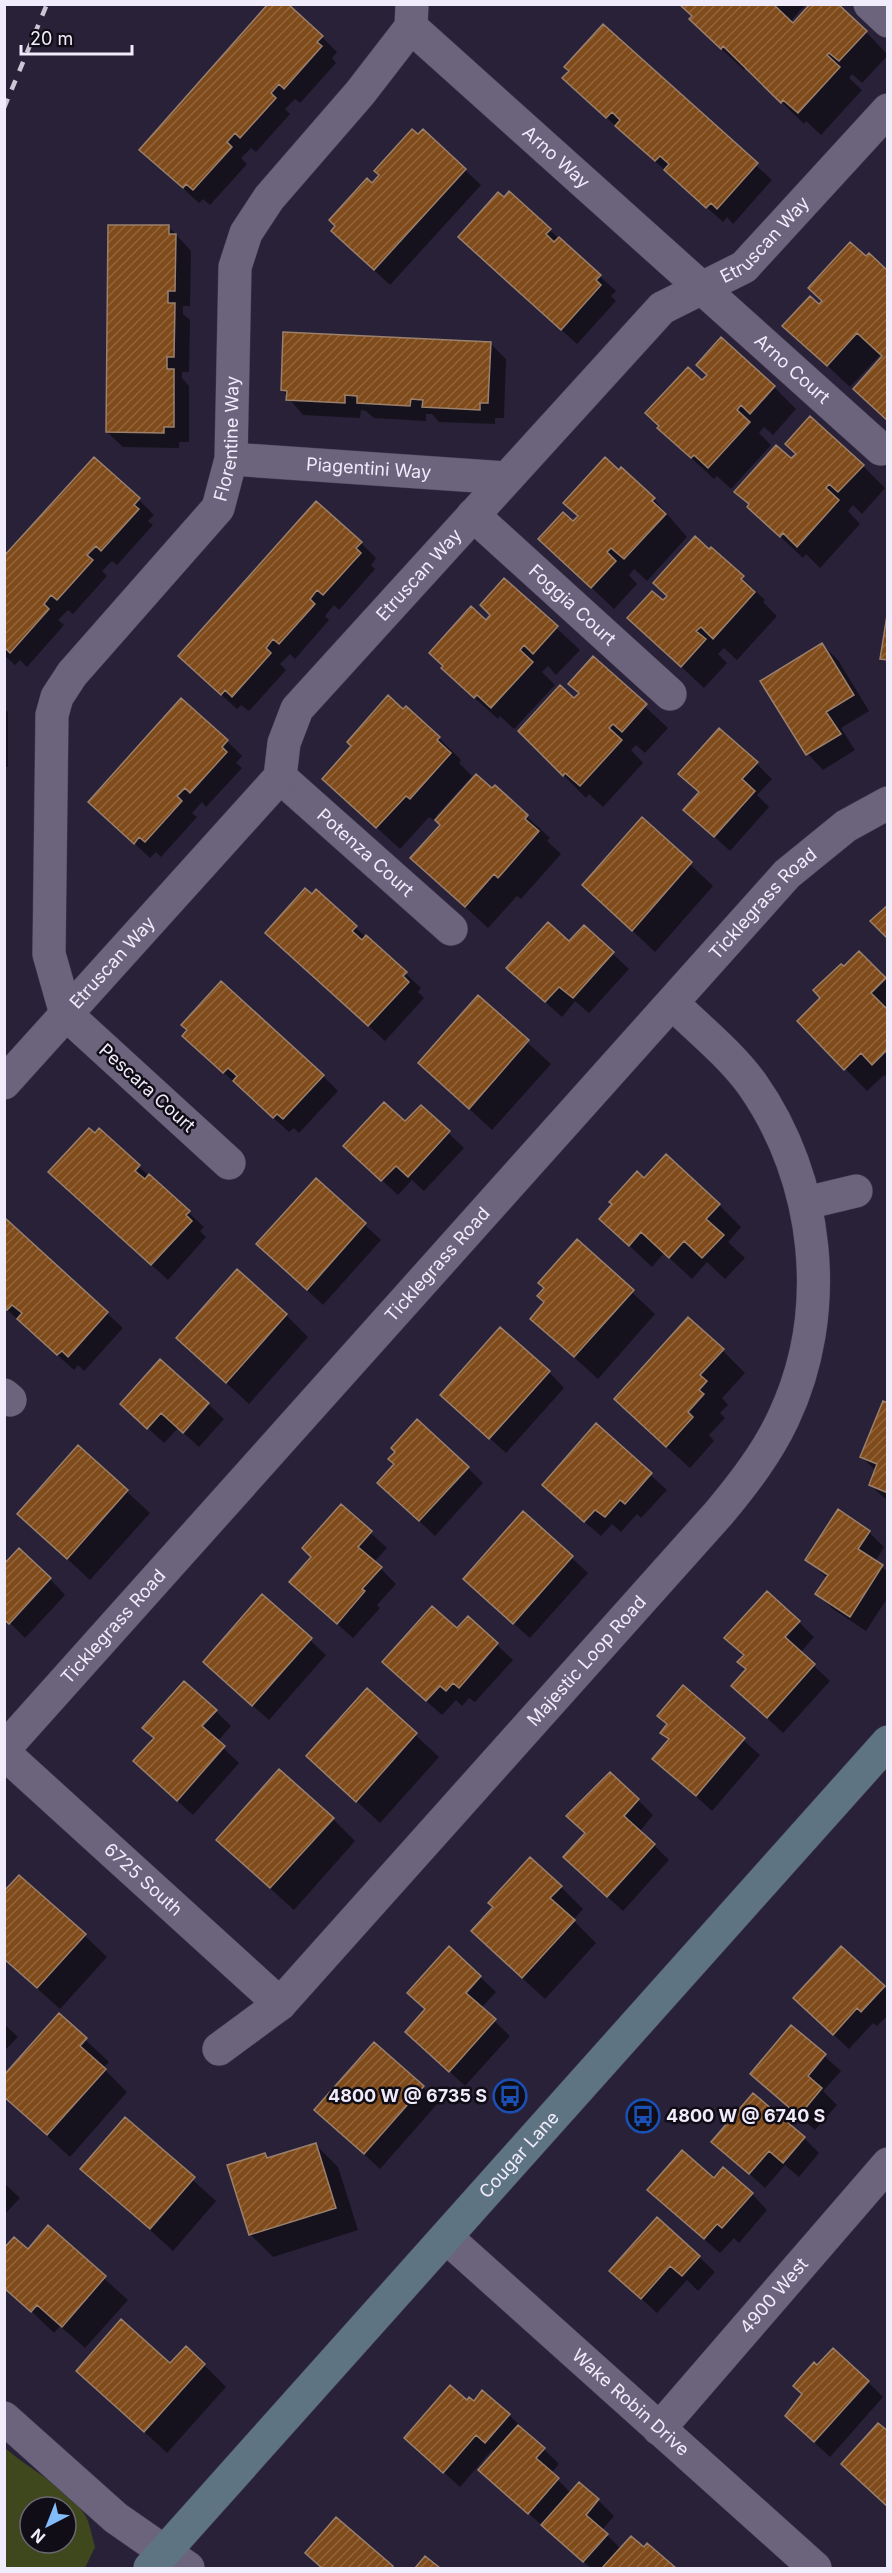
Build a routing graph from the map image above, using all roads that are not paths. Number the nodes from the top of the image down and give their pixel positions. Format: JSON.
{"nodes":[{"id":1,"x":870,"y":4,"type":"edge"},
{"id":2,"x":411,"y":16,"type":"edge"},
{"id":3,"x":888,"y":21,"type":"edge"},
{"id":4,"x":888,"y":110,"type":"edge"},
{"id":5,"x":703,"y":288,"type":"junction"},
{"id":6,"x":881,"y":449,"type":"dead end"},
{"id":7,"x":231,"y":459,"type":"junction"},
{"id":8,"x":506,"y":478,"type":"junction"},
{"id":9,"x":473,"y":516,"type":"junction"},
{"id":10,"x":670,"y":694,"type":"dead end"},
{"id":11,"x":280,"y":777,"type":"junction"},
{"id":12,"x":888,"y":803,"type":"edge"},
{"id":13,"x":451,"y":929,"type":"dead end"},
{"id":14,"x":672,"y":1003,"type":"junction"},
{"id":15,"x":66,"y":1014,"type":"junction"},
{"id":16,"x":4,"y":1083,"type":"edge"},
{"id":17,"x":229,"y":1163,"type":"dead end"},
{"id":18,"x":856,"y":1191,"type":"dead end"},
{"id":19,"x":806,"y":1203,"type":"junction"},
{"id":20,"x":888,"y":1742,"type":"edge"},
{"id":21,"x":4,"y":1751,"type":"edge"},
{"id":22,"x":280,"y":2004,"type":"junction"},
{"id":23,"x":219,"y":2049,"type":"dead end"},
{"id":24,"x":888,"y":2164,"type":"edge"},
{"id":25,"x":446,"y":2237,"type":"junction"},
{"id":26,"x":4,"y":2418,"type":"edge"},
{"id":27,"x":660,"y":2429,"type":"junction"},
{"id":28,"x":168,"y":2563,"type":"edge"},
{"id":29,"x":815,"y":2568,"type":"edge"}],
"edges":[{"from":1,"to":3,"type":"street"},
{"from":2,"to":5,"type":"street","name":"Arno Way"},
{"from":2,"to":7,"type":"street","name":"Florentine Way"},
{"from":4,"to":5,"type":"street","name":"Etruscan Way"},
{"from":5,"to":6,"type":"street","name":"Arno Court"},
{"from":5,"to":8,"type":"street","name":"Etruscan Way"},
{"from":7,"to":8,"type":"street","name":"Piagentini Way"},
{"from":7,"to":15,"type":"street","name":"Florentine Way"},
{"from":8,"to":9,"type":"street","name":"Etruscan Way"},
{"from":9,"to":10,"type":"street","name":"Foggia Court"},
{"from":9,"to":11,"type":"street","name":"Etruscan Way"},
{"from":11,"to":13,"type":"street","name":"Potenza Court"},
{"from":11,"to":15,"type":"street","name":"Etruscan Way"},
{"from":12,"to":14,"type":"street","name":"Ticklegrass Road"},
{"from":14,"to":19,"type":"street","name":"Majestic Loop Road"},
{"from":14,"to":21,"type":"street","name":"Ticklegrass Road"},
{"from":15,"to":16,"type":"street","name":"Etruscan Way"},
{"from":15,"to":17,"type":"street","name":"Pescara Court"},
{"from":18,"to":19,"type":"street"},
{"from":19,"to":22,"type":"street","name":"Majestic Loop Road"},
{"from":20,"to":25,"type":"main road","name":"Cougar Lane"},
{"from":21,"to":22,"type":"street","name":"6725 South"},
{"from":22,"to":23,"type":"street","name":"Majestic Loop Road"},
{"from":24,"to":27,"type":"street","name":"4900 West"},
{"from":25,"to":27,"type":"street","name":"Wake Robin Drive"},
{"from":25,"to":28,"type":"main road","name":"Cougar Lane"},
{"from":26,"to":28,"type":"street"},
{"from":27,"to":29,"type":"street","name":"Wake Robin Drive"}]}
